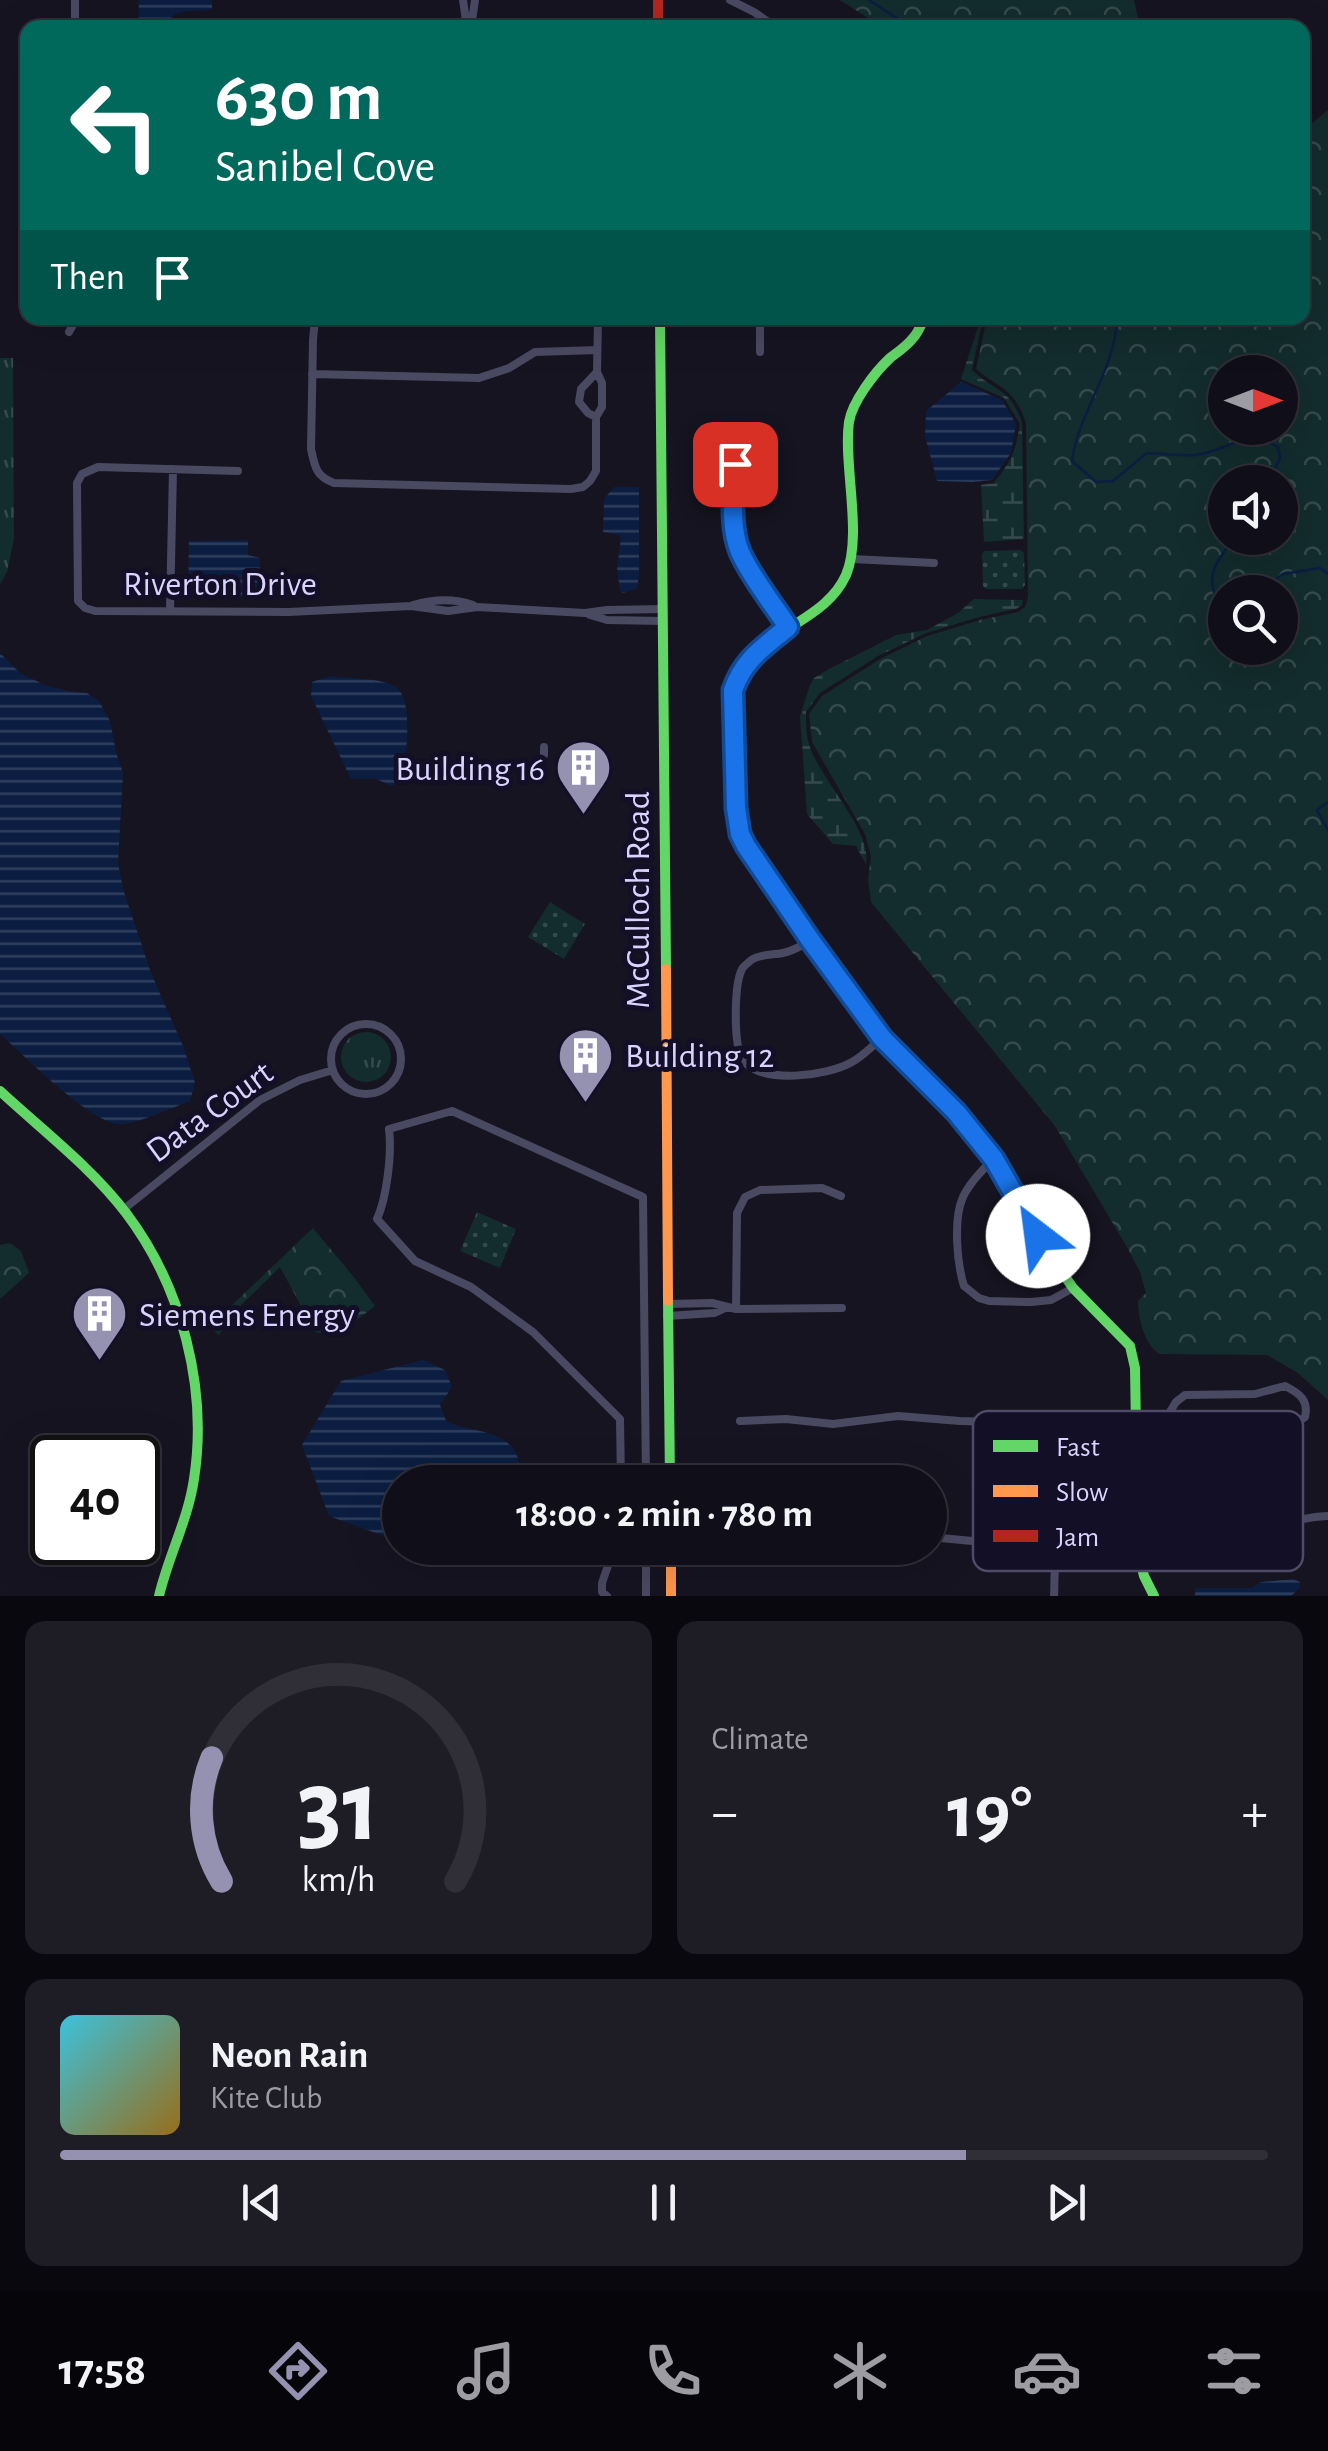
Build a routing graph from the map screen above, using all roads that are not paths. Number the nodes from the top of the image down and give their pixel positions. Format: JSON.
{"nodes":[{"id":1,"x":730,"y":0,"type":"edge"},
{"id":2,"x":766,"y":20,"type":"edge"},
{"id":3,"x":72,"y":325,"type":"edge"},
{"id":4,"x":315,"y":325,"type":"edge"},
{"id":5,"x":598,"y":325,"type":"edge"},
{"id":6,"x":660,"y":325,"type":"edge"},
{"id":7,"x":760,"y":325,"type":"edge"},
{"id":8,"x":920,"y":325,"type":"edge"},
{"id":9,"x":69,"y":332,"type":"dead end"},
{"id":10,"x":597,"y":350,"type":"junction"},
{"id":11,"x":760,"y":352,"type":"dead end"},
{"id":12,"x":597,"y":372,"type":"junction"},
{"id":13,"x":312,"y":374,"type":"junction"},
{"id":14,"x":596,"y":417,"type":"junction"},
{"id":15,"x":735,"y":464,"type":"dead end"},
{"id":16,"x":173,"y":469,"type":"junction"},
{"id":17,"x":238,"y":471,"type":"dead end"},
{"id":18,"x":852,"y":559,"type":"junction"},
{"id":19,"x":934,"y":564,"type":"dead end"},
{"id":20,"x":170,"y":610,"type":"junction"},
{"id":21,"x":663,"y":615,"type":"junction"},
{"id":22,"x":788,"y":627,"type":"junction"},
{"id":23,"x":811,"y":941,"type":"junction"},
{"id":24,"x":882,"y":1038,"type":"junction"},
{"id":25,"x":333,"y":1070,"type":"junction"},
{"id":26,"x":0,"y":1091,"type":"edge"},
{"id":27,"x":994,"y":1159,"type":"junction"},
{"id":28,"x":841,"y":1196,"type":"dead end"},
{"id":29,"x":124,"y":1209,"type":"junction"},
{"id":30,"x":1072,"y":1288,"type":"junction"},
{"id":31,"x":699,"y":1303,"type":"junction"},
{"id":32,"x":667,"y":1304,"type":"junction"},
{"id":33,"x":732,"y":1308,"type":"junction"},
{"id":34,"x":842,"y":1308,"type":"dead end"},
{"id":35,"x":699,"y":1314,"type":"junction"},
{"id":36,"x":667,"y":1316,"type":"junction"},
{"id":37,"x":1136,"y":1411,"type":"edge"},
{"id":38,"x":1170,"y":1411,"type":"edge"},
{"id":39,"x":1303,"y":1419,"type":"edge"},
{"id":40,"x":973,"y":1420,"type":"edge"},
{"id":41,"x":740,"y":1421,"type":"dead end"},
{"id":42,"x":621,"y":1465,"type":"edge"},
{"id":43,"x":646,"y":1465,"type":"edge"},
{"id":44,"x":670,"y":1465,"type":"edge"},
{"id":45,"x":1328,"y":1516,"type":"edge"},
{"id":46,"x":1303,"y":1519,"type":"edge"},
{"id":47,"x":947,"y":1539,"type":"edge"},
{"id":48,"x":973,"y":1541,"type":"edge"},
{"id":49,"x":608,"y":1565,"type":"edge"},
{"id":50,"x":646,"y":1565,"type":"edge"},
{"id":51,"x":670,"y":1565,"type":"edge"},
{"id":52,"x":1057,"y":1571,"type":"edge"},
{"id":53,"x":1143,"y":1571,"type":"edge"},
{"id":54,"x":163,"y":1577,"type":"junction"},
{"id":55,"x":149,"y":1596,"type":"edge"},
{"id":56,"x":159,"y":1596,"type":"edge"},
{"id":57,"x":606,"y":1596,"type":"edge"},
{"id":58,"x":646,"y":1596,"type":"edge"},
{"id":59,"x":671,"y":1596,"type":"edge"},
{"id":60,"x":1054,"y":1596,"type":"edge"},
{"id":61,"x":1154,"y":1596,"type":"edge"}],
"edges":[{"from":1,"to":2,"type":"street"},
{"from":3,"to":9,"type":"street"},
{"from":4,"to":13,"type":"street"},
{"from":5,"to":10,"type":"street"},
{"from":6,"to":21,"type":"street","name":"McCulloch Road"},
{"from":7,"to":11,"type":"street"},
{"from":8,"to":18,"type":"street"},
{"from":10,"to":12,"type":"street"},
{"from":10,"to":13,"type":"street"},
{"from":12,"to":14,"type":"street"},
{"from":12,"to":14,"type":"street"},
{"from":13,"to":14,"type":"street"},
{"from":15,"to":22,"type":"street"},
{"from":16,"to":17,"type":"street","name":"Riverton Drive"},
{"from":16,"to":20,"type":"street"},
{"from":16,"to":20,"type":"street","name":"Riverton Drive"},
{"from":18,"to":19,"type":"street"},
{"from":18,"to":22,"type":"street"},
{"from":20,"to":21,"type":"street","name":"Riverton Drive"},
{"from":21,"to":32,"type":"street","name":"McCulloch Road"},
{"from":22,"to":23,"type":"street"},
{"from":23,"to":24,"type":"street"},
{"from":23,"to":24,"type":"street"},
{"from":24,"to":27,"type":"street"},
{"from":25,"to":25,"type":"street"},
{"from":25,"to":29,"type":"street","name":"Data Court"},
{"from":26,"to":29,"type":"street"},
{"from":27,"to":30,"type":"street"},
{"from":27,"to":30,"type":"street"},
{"from":28,"to":33,"type":"street"},
{"from":29,"to":54,"type":"street"},
{"from":30,"to":37,"type":"street"},
{"from":31,"to":32,"type":"street"},
{"from":31,"to":33,"type":"street"},
{"from":31,"to":35,"type":"street"},
{"from":32,"to":36,"type":"street","name":"McCulloch Road"},
{"from":33,"to":34,"type":"street"},
{"from":33,"to":35,"type":"street"},
{"from":35,"to":36,"type":"street"},
{"from":36,"to":44,"type":"street","name":"McCulloch Road"},
{"from":38,"to":39,"type":"street"},
{"from":40,"to":41,"type":"street"},
{"from":42,"to":43,"type":"street"},
{"from":45,"to":46,"type":"street"},
{"from":47,"to":48,"type":"street"},
{"from":49,"to":57,"type":"street"},
{"from":50,"to":58,"type":"street"},
{"from":51,"to":59,"type":"street"},
{"from":52,"to":60,"type":"street"},
{"from":53,"to":61,"type":"street"},
{"from":54,"to":55,"type":"street"},
{"from":54,"to":56,"type":"street"}]}
